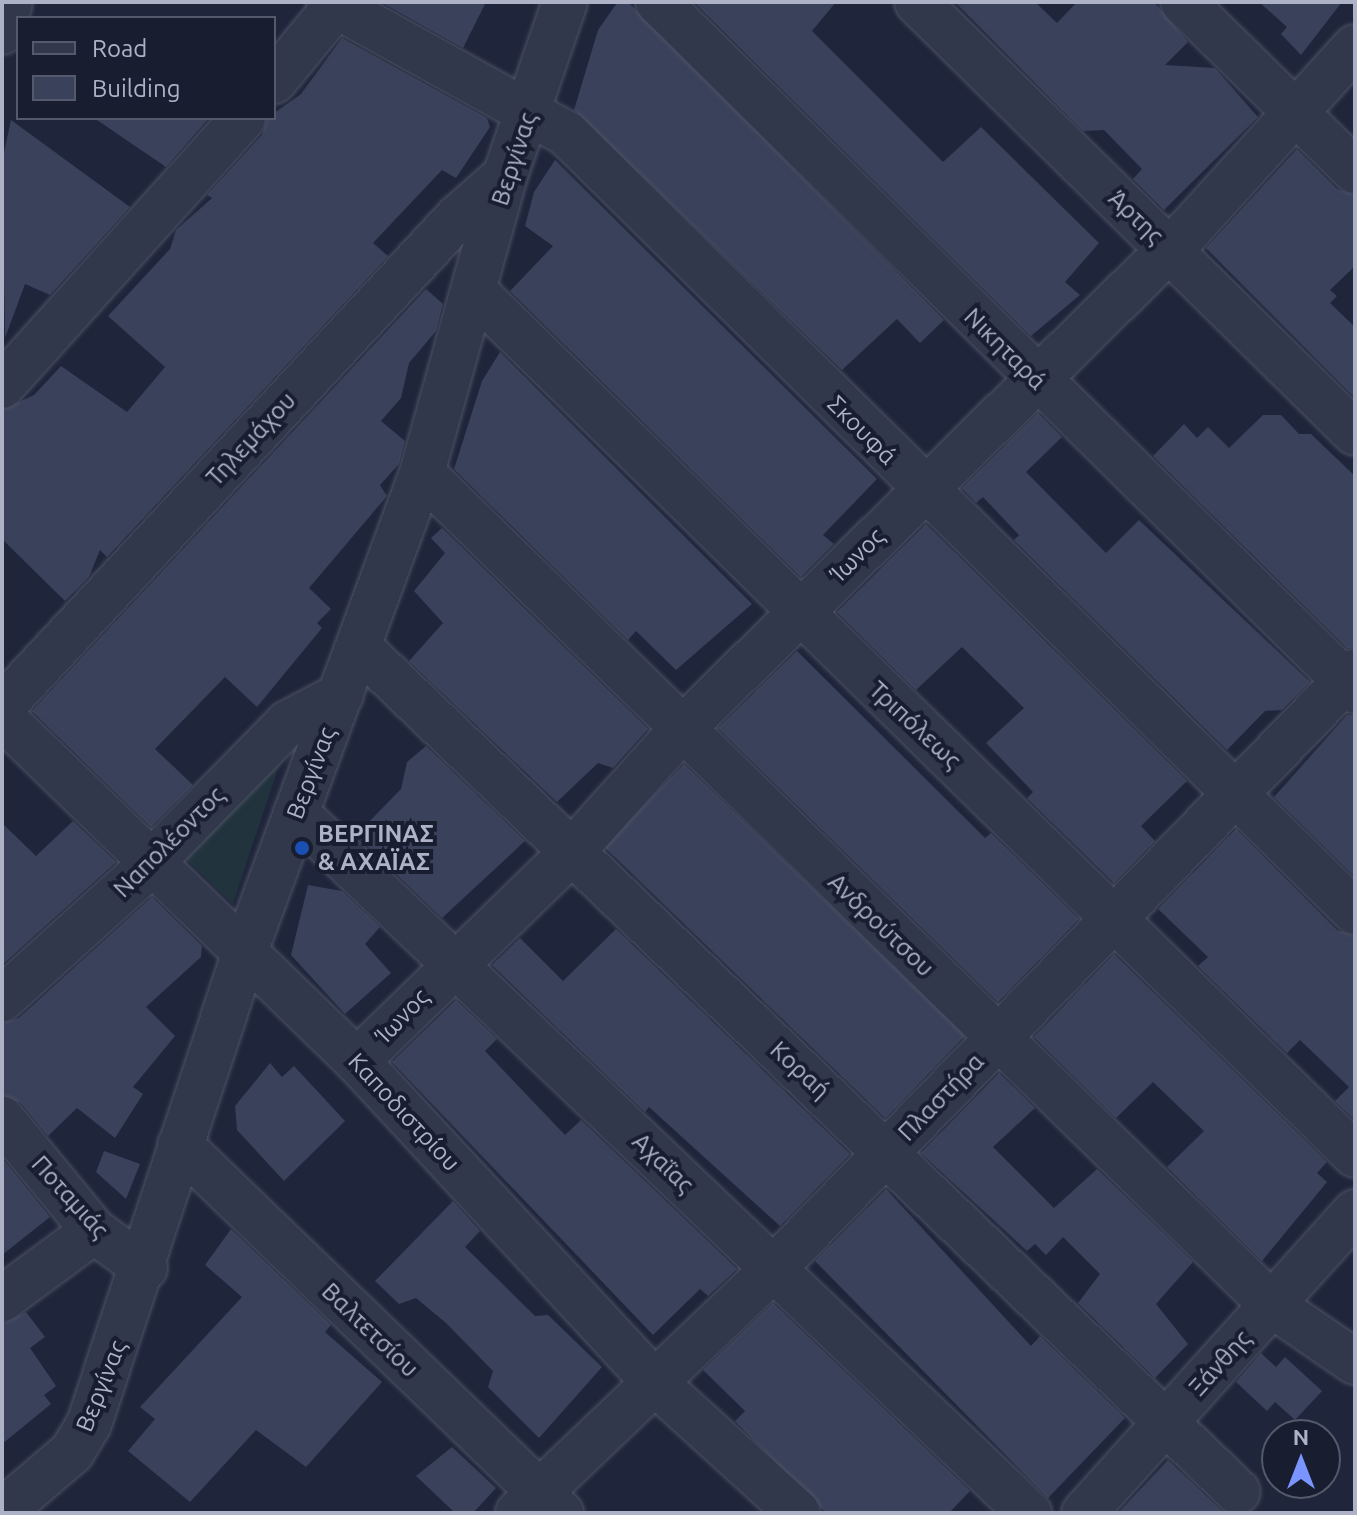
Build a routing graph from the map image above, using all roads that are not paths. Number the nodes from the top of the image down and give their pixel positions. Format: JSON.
{"nodes":[{"id":1,"x":10,"y":2,"type":"edge"},
{"id":2,"x":565,"y":2,"type":"edge"},
{"id":3,"x":658,"y":2,"type":"edge"},
{"id":4,"x":917,"y":2,"type":"edge"},
{"id":5,"x":1183,"y":2,"type":"edge"},
{"id":6,"x":332,"y":4,"type":"edge"},
{"id":7,"x":2,"y":32,"type":"edge"},
{"id":8,"x":1355,"y":47,"type":"edge"},
{"id":9,"x":276,"y":78,"type":"edge"},
{"id":10,"x":1293,"y":109,"type":"junction"},
{"id":11,"x":529,"y":112,"type":"junction"},
{"id":12,"x":241,"y":120,"type":"edge"},
{"id":13,"x":1355,"y":171,"type":"edge"},
{"id":14,"x":505,"y":176,"type":"junction"},
{"id":15,"x":1169,"y":250,"type":"junction"},
{"id":16,"x":476,"y":293,"type":"junction"},
{"id":17,"x":1038,"y":382,"type":"junction"},
{"id":18,"x":2,"y":386,"type":"edge"},
{"id":19,"x":1355,"y":433,"type":"edge"},
{"id":20,"x":422,"y":473,"type":"junction"},
{"id":21,"x":922,"y":491,"type":"junction"},
{"id":22,"x":797,"y":614,"type":"junction"},
{"id":23,"x":361,"y":649,"type":"junction"},
{"id":24,"x":1352,"y":681,"type":"edge"},
{"id":25,"x":341,"y":695,"type":"junction"},
{"id":26,"x":2,"y":707,"type":"edge"},
{"id":27,"x":2,"y":717,"type":"edge"},
{"id":28,"x":682,"y":729,"type":"junction"},
{"id":29,"x":1235,"y":795,"type":"junction"},
{"id":30,"x":296,"y":813,"type":"junction"},
{"id":31,"x":569,"y":855,"type":"junction"},
{"id":32,"x":151,"y":862,"type":"junction"},
{"id":33,"x":1355,"y":912,"type":"edge"},
{"id":34,"x":1117,"y":916,"type":"junction"},
{"id":35,"x":246,"y":949,"type":"junction"},
{"id":36,"x":453,"y":964,"type":"junction"},
{"id":37,"x":2,"y":999,"type":"edge"},
{"id":38,"x":997,"y":1039,"type":"junction"},
{"id":39,"x":357,"y":1061,"type":"junction"},
{"id":40,"x":2,"y":1119,"type":"edge"},
{"id":41,"x":180,"y":1145,"type":"junction"},
{"id":42,"x":887,"y":1152,"type":"junction"},
{"id":43,"x":1355,"y":1155,"type":"edge"},
{"id":44,"x":1355,"y":1212,"type":"edge"},
{"id":45,"x":94,"y":1231,"type":"junction"},
{"id":46,"x":145,"y":1268,"type":"junction"},
{"id":47,"x":773,"y":1269,"type":"junction"},
{"id":48,"x":2,"y":1299,"type":"edge"},
{"id":49,"x":1272,"y":1305,"type":"junction"},
{"id":50,"x":1355,"y":1362,"type":"edge"},
{"id":51,"x":652,"y":1380,"type":"junction"},
{"id":52,"x":1166,"y":1423,"type":"junction"},
{"id":53,"x":1238,"y":1492,"type":"dead end"},
{"id":54,"x":539,"y":1506,"type":"edge"},
{"id":55,"x":2,"y":1512,"type":"edge"},
{"id":56,"x":798,"y":1513,"type":"edge"},
{"id":57,"x":1029,"y":1513,"type":"edge"},
{"id":58,"x":1084,"y":1513,"type":"edge"}],
"edges":[{"from":1,"to":7,"type":"street"},
{"from":2,"to":11,"type":"street","name":"Βεργίνας"},
{"from":3,"to":17,"type":"street","name":"Νικηταρά"},
{"from":4,"to":15,"type":"street","name":"Άρτης"},
{"from":5,"to":10,"type":"street"},
{"from":6,"to":9,"type":"street"},
{"from":6,"to":11,"type":"street","name":"Σκουφά"},
{"from":8,"to":10,"type":"street","name":"Ίωνος"},
{"from":10,"to":13,"type":"street"},
{"from":10,"to":15,"type":"street","name":"Ίωνος"},
{"from":11,"to":14,"type":"street","name":"Βεργίνας"},
{"from":11,"to":21,"type":"street","name":"Σκουφά"},
{"from":12,"to":18,"type":"street"},
{"from":14,"to":16,"type":"street","name":"Βεργίνας"},
{"from":14,"to":26,"type":"street","name":"Τηλεμάχου"},
{"from":15,"to":17,"type":"street","name":"Ίωνος"},
{"from":15,"to":19,"type":"street","name":"Άρτης"},
{"from":16,"to":20,"type":"street","name":"Βεργίνας"},
{"from":16,"to":22,"type":"street","name":"Τριπόλεως"},
{"from":17,"to":21,"type":"street","name":"Ίωνος"},
{"from":17,"to":24,"type":"street","name":"Νικηταρά"},
{"from":20,"to":23,"type":"street","name":"Βεργίνας"},
{"from":20,"to":28,"type":"street","name":"Ανδρούτσου"},
{"from":21,"to":22,"type":"street","name":"Ίωνος"},
{"from":21,"to":29,"type":"street","name":"Σκουφά"},
{"from":22,"to":28,"type":"street","name":"Ίωνος"},
{"from":22,"to":34,"type":"street","name":"Τριπόλεως"},
{"from":23,"to":25,"type":"street","name":"Βεργίνας"},
{"from":23,"to":31,"type":"street","name":"Κοραή"},
{"from":24,"to":29,"type":"street","name":"Πλαστήρα"},
{"from":25,"to":30,"type":"street","name":"Βεργίνας"},
{"from":25,"to":32,"type":"street","name":"Ναπολέοντος"},
{"from":27,"to":32,"type":"street","name":"Καποδιστρίου"},
{"from":28,"to":31,"type":"street","name":"Ίωνος"},
{"from":28,"to":38,"type":"street","name":"Ανδρούτσου"},
{"from":29,"to":33,"type":"street","name":"Σκουφά"},
{"from":29,"to":34,"type":"street","name":"Πλαστήρα"},
{"from":30,"to":35,"type":"street","name":"Βεργίνας"},
{"from":30,"to":36,"type":"street","name":"Αχαΐας"},
{"from":31,"to":36,"type":"street","name":"Ίωνος"},
{"from":31,"to":42,"type":"street","name":"Κοραή"},
{"from":32,"to":35,"type":"street","name":"Καποδιστρίου"},
{"from":32,"to":37,"type":"street","name":"Ναπολέοντος"},
{"from":34,"to":38,"type":"street","name":"Πλαστήρα"},
{"from":34,"to":43,"type":"street","name":"Τριπόλεως"},
{"from":35,"to":39,"type":"street","name":"Καποδιστρίου"},
{"from":35,"to":41,"type":"street","name":"Βεργίνας"},
{"from":36,"to":39,"type":"street","name":"Ίωνος"},
{"from":36,"to":47,"type":"street","name":"Αχαΐας"},
{"from":38,"to":42,"type":"street","name":"Πλαστήρα"},
{"from":38,"to":49,"type":"street","name":"Ανδρούτσου"},
{"from":39,"to":51,"type":"street","name":"Καποδιστρίου"},
{"from":40,"to":45,"type":"street","name":"Ποταμιάς"},
{"from":41,"to":46,"type":"street","name":"Βεργίνας"},
{"from":41,"to":54,"type":"street","name":"Βαλτετσίου"},
{"from":42,"to":47,"type":"street","name":"Πλαστήρα"},
{"from":42,"to":52,"type":"street","name":"Κοραή"},
{"from":44,"to":49,"type":"street","name":"Ξάνθης"},
{"from":45,"to":46,"type":"street","name":"Ποταμιάς"},
{"from":45,"to":48,"type":"street"},
{"from":46,"to":55,"type":"street","name":"Βεργίνας"},
{"from":47,"to":51,"type":"street","name":"Πλαστήρα"},
{"from":47,"to":57,"type":"street","name":"Αχαΐας"},
{"from":49,"to":50,"type":"street","name":"Ανδρούτσου"},
{"from":49,"to":52,"type":"street","name":"Ξάνθης"},
{"from":51,"to":54,"type":"street","name":"Πλαστήρα"},
{"from":51,"to":56,"type":"street","name":"Καποδιστρίου"},
{"from":52,"to":53,"type":"street","name":"Κοραή"},
{"from":52,"to":58,"type":"street","name":"Ξάνθης"}]}
